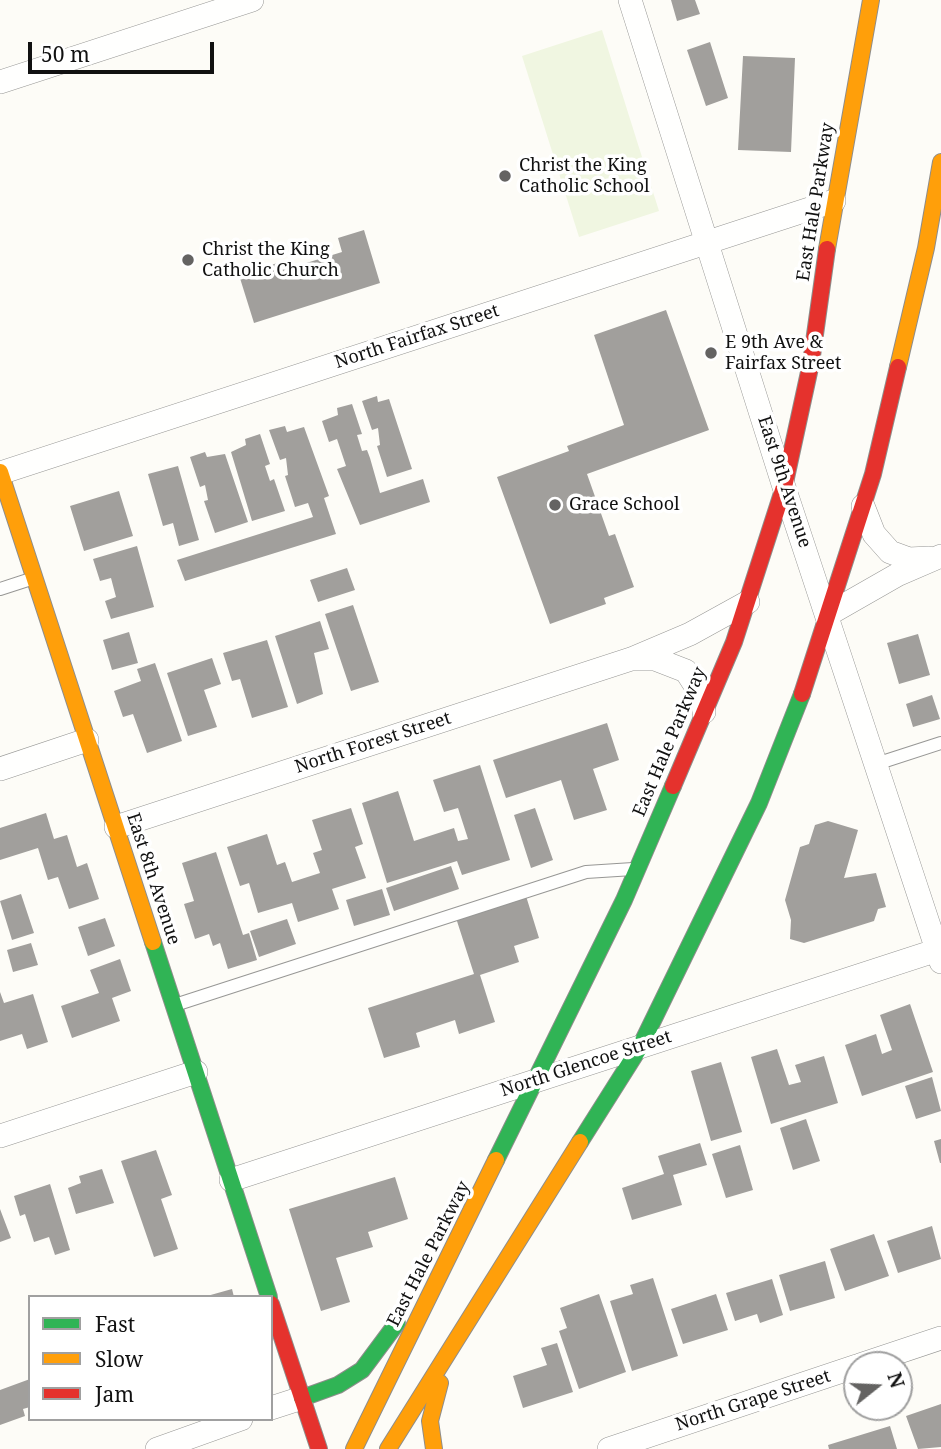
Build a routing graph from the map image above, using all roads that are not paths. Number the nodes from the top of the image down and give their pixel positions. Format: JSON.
{"nodes":[{"id":1,"x":253,"y":0,"type":"edge"},
{"id":2,"x":630,"y":0,"type":"edge"},
{"id":3,"x":871,"y":0,"type":"edge"},
{"id":4,"x":0,"y":82,"type":"edge"},
{"id":5,"x":941,"y":164,"type":"edge"},
{"id":6,"x":834,"y":201,"type":"junction"},
{"id":7,"x":709,"y":242,"type":"junction"},
{"id":8,"x":0,"y":473,"type":"edge"},
{"id":9,"x":784,"y":486,"type":"junction"},
{"id":10,"x":863,"y":506,"type":"junction"},
{"id":11,"x":940,"y":556,"type":"edge"},
{"id":12,"x":34,"y":578,"type":"junction"},
{"id":13,"x":0,"y":589,"type":"edge"},
{"id":14,"x":748,"y":602,"type":"junction"},
{"id":15,"x":827,"y":615,"type":"junction"},
{"id":16,"x":631,"y":659,"type":"junction"},
{"id":17,"x":704,"y":712,"type":"junction"},
{"id":18,"x":86,"y":740,"type":"junction"},
{"id":19,"x":941,"y":743,"type":"edge"},
{"id":20,"x":876,"y":764,"type":"junction"},
{"id":21,"x":0,"y":769,"type":"edge"},
{"id":22,"x":116,"y":827,"type":"junction"},
{"id":23,"x":637,"y":869,"type":"junction"},
{"id":24,"x":940,"y":954,"type":"edge"},
{"id":25,"x":174,"y":1005,"type":"junction"},
{"id":26,"x":640,"y":1046,"type":"junction"},
{"id":27,"x":196,"y":1072,"type":"junction"},
{"id":28,"x":537,"y":1080,"type":"junction"},
{"id":29,"x":0,"y":1136,"type":"edge"},
{"id":30,"x":231,"y":1180,"type":"junction"},
{"id":31,"x":454,"y":1250,"type":"junction"},
{"id":32,"x":268,"y":1295,"type":"edge"},
{"id":33,"x":273,"y":1310,"type":"edge"},
{"id":34,"x":941,"y":1338,"type":"edge"},
{"id":35,"x":454,"y":1344,"type":"junction"},
{"id":36,"x":903,"y":1351,"type":"edge"},
{"id":37,"x":843,"y":1371,"type":"edge"},
{"id":38,"x":302,"y":1398,"type":"junction"},
{"id":39,"x":273,"y":1408,"type":"edge"},
{"id":40,"x":235,"y":1421,"type":"edge"},
{"id":41,"x":157,"y":1449,"type":"edge"},
{"id":42,"x":319,"y":1449,"type":"edge"},
{"id":43,"x":354,"y":1449,"type":"edge"},
{"id":44,"x":388,"y":1449,"type":"edge"},
{"id":45,"x":435,"y":1449,"type":"edge"},
{"id":46,"x":609,"y":1449,"type":"edge"}],
"edges":[{"from":1,"to":4,"type":"street"},
{"from":2,"to":7,"type":"street","name":"East 9th Avenue"},
{"from":3,"to":6,"type":"street","name":"East Hale Parkway"},
{"from":5,"to":10,"type":"street"},
{"from":6,"to":7,"type":"street","name":"North Fairfax Street"},
{"from":6,"to":9,"type":"street","name":"East Hale Parkway"},
{"from":7,"to":8,"type":"street","name":"North Fairfax Street"},
{"from":7,"to":9,"type":"street","name":"East 9th Avenue"},
{"from":8,"to":12,"type":"street","name":"East 8th Avenue"},
{"from":9,"to":14,"type":"street","name":"East Hale Parkway"},
{"from":9,"to":15,"type":"street","name":"East 9th Avenue"},
{"from":10,"to":11,"type":"street"},
{"from":10,"to":15,"type":"street"},
{"from":11,"to":15,"type":"street"},
{"from":12,"to":13,"type":"lane"},
{"from":12,"to":18,"type":"street","name":"East 8th Avenue"},
{"from":14,"to":16,"type":"street","name":"North Forest Street"},
{"from":14,"to":17,"type":"street","name":"East Hale Parkway"},
{"from":15,"to":20,"type":"street","name":"East 9th Avenue"},
{"from":15,"to":26,"type":"street"},
{"from":16,"to":17,"type":"street","name":"North Forest Street"},
{"from":16,"to":22,"type":"street","name":"North Forest Street"},
{"from":17,"to":23,"type":"street","name":"East Hale Parkway"},
{"from":18,"to":21,"type":"street"},
{"from":18,"to":22,"type":"street","name":"East 8th Avenue"},
{"from":19,"to":20,"type":"lane"},
{"from":20,"to":24,"type":"street","name":"East 9th Avenue"},
{"from":22,"to":25,"type":"street","name":"East 8th Avenue"},
{"from":23,"to":25,"type":"lane"},
{"from":23,"to":28,"type":"street","name":"East Hale Parkway"},
{"from":24,"to":26,"type":"street","name":"North Glencoe Street"},
{"from":25,"to":27,"type":"street","name":"East 8th Avenue"},
{"from":26,"to":28,"type":"street","name":"North Glencoe Street"},
{"from":26,"to":35,"type":"street"},
{"from":27,"to":29,"type":"street"},
{"from":27,"to":30,"type":"street","name":"East 8th Avenue"},
{"from":28,"to":30,"type":"street","name":"North Glencoe Street"},
{"from":28,"to":31,"type":"street","name":"East Hale Parkway"},
{"from":30,"to":32,"type":"street","name":"East 8th Avenue"},
{"from":31,"to":38,"type":"street"},
{"from":31,"to":43,"type":"street","name":"East Hale Parkway"},
{"from":33,"to":38,"type":"street"},
{"from":34,"to":36,"type":"street","name":"North Grape Street"},
{"from":35,"to":44,"type":"street"},
{"from":35,"to":45,"type":"street"},
{"from":37,"to":46,"type":"street","name":"North Grape Street"},
{"from":38,"to":39,"type":"street"},
{"from":38,"to":42,"type":"street"},
{"from":40,"to":41,"type":"street"}]}
